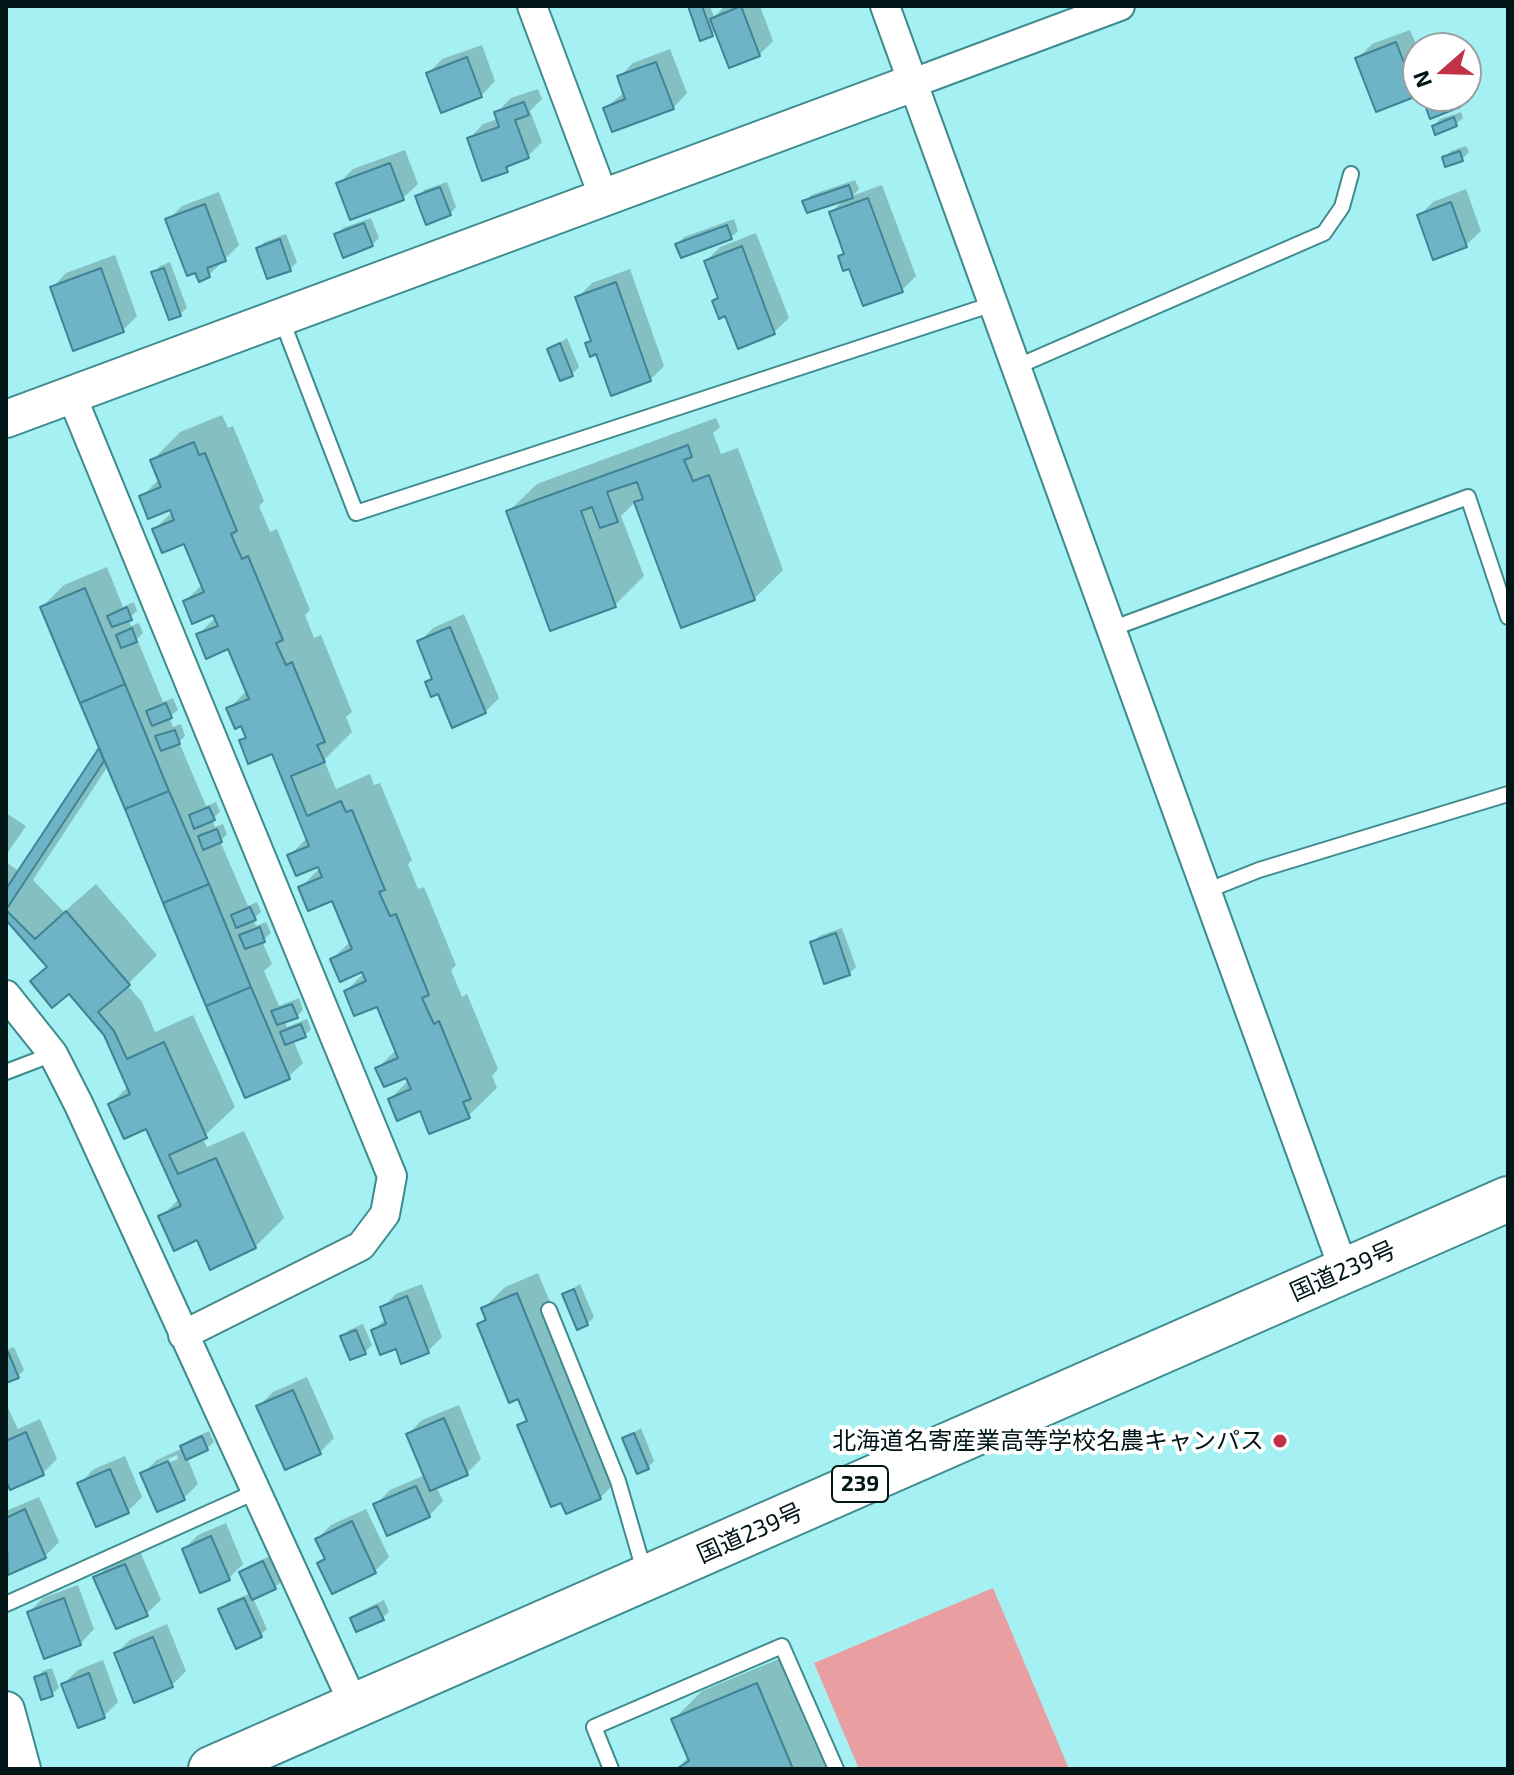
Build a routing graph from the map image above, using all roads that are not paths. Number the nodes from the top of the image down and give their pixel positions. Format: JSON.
{"nodes":[{"id":1,"x":532,"y":6,"type":"edge"},
{"id":2,"x":885,"y":6,"type":"edge"},
{"id":3,"x":1120,"y":6,"type":"edge"},
{"id":4,"x":913,"y":83,"type":"junction"},
{"id":5,"x":1351,"y":174,"type":"dead end"},
{"id":6,"x":604,"y":198,"type":"junction"},
{"id":7,"x":993,"y":304,"type":"junction"},
{"id":8,"x":281,"y":318,"type":"junction"},
{"id":9,"x":1016,"y":367,"type":"junction"},
{"id":10,"x":71,"y":394,"type":"junction"},
{"id":11,"x":6,"y":419,"type":"edge"},
{"id":12,"x":1508,"y":617,"type":"edge"},
{"id":13,"x":1111,"y":629,"type":"junction"},
{"id":14,"x":1508,"y":794,"type":"edge"},
{"id":15,"x":1206,"y":891,"type":"junction"},
{"id":16,"x":6,"y":995,"type":"edge"},
{"id":17,"x":53,"y":1054,"type":"junction"},
{"id":18,"x":6,"y":1072,"type":"edge"},
{"id":19,"x":1508,"y":1199,"type":"edge"},
{"id":20,"x":1344,"y":1270,"type":"junction"},
{"id":21,"x":549,"y":1310,"type":"dead end"},
{"id":22,"x":183,"y":1335,"type":"junction"},
{"id":23,"x":255,"y":1492,"type":"junction"},
{"id":24,"x":647,"y":1578,"type":"junction"},
{"id":25,"x":6,"y":1604,"type":"edge"},
{"id":26,"x":355,"y":1707,"type":"junction"},
{"id":27,"x":6,"y":1710,"type":"edge"},
{"id":28,"x":22,"y":1769,"type":"edge"},
{"id":29,"x":211,"y":1769,"type":"edge"},
{"id":30,"x":611,"y":1769,"type":"edge"},
{"id":31,"x":836,"y":1769,"type":"edge"}],
"edges":[{"from":1,"to":6,"type":"street"},
{"from":2,"to":4,"type":"street"},
{"from":3,"to":4,"type":"street"},
{"from":4,"to":6,"type":"street"},
{"from":4,"to":7,"type":"street"},
{"from":5,"to":9,"type":"lane"},
{"from":6,"to":8,"type":"street"},
{"from":7,"to":8,"type":"lane"},
{"from":7,"to":9,"type":"street"},
{"from":8,"to":10,"type":"street"},
{"from":9,"to":13,"type":"street"},
{"from":10,"to":11,"type":"street"},
{"from":10,"to":22,"type":"street"},
{"from":12,"to":13,"type":"lane"},
{"from":13,"to":15,"type":"street"},
{"from":14,"to":15,"type":"lane"},
{"from":15,"to":20,"type":"street"},
{"from":16,"to":17,"type":"street"},
{"from":17,"to":18,"type":"lane"},
{"from":17,"to":22,"type":"street"},
{"from":19,"to":20,"type":"highway","name":"国道239号","number":"239"},
{"from":20,"to":24,"type":"highway","name":"国道239号","number":"239"},
{"from":21,"to":24,"type":"lane"},
{"from":22,"to":23,"type":"street"},
{"from":23,"to":25,"type":"lane"},
{"from":23,"to":26,"type":"street"},
{"from":24,"to":26,"type":"highway","name":"国道239号","number":"239"},
{"from":26,"to":29,"type":"highway","name":"国道239号","number":"239"},
{"from":27,"to":28,"type":"street"},
{"from":30,"to":31,"type":"lane"}]}
